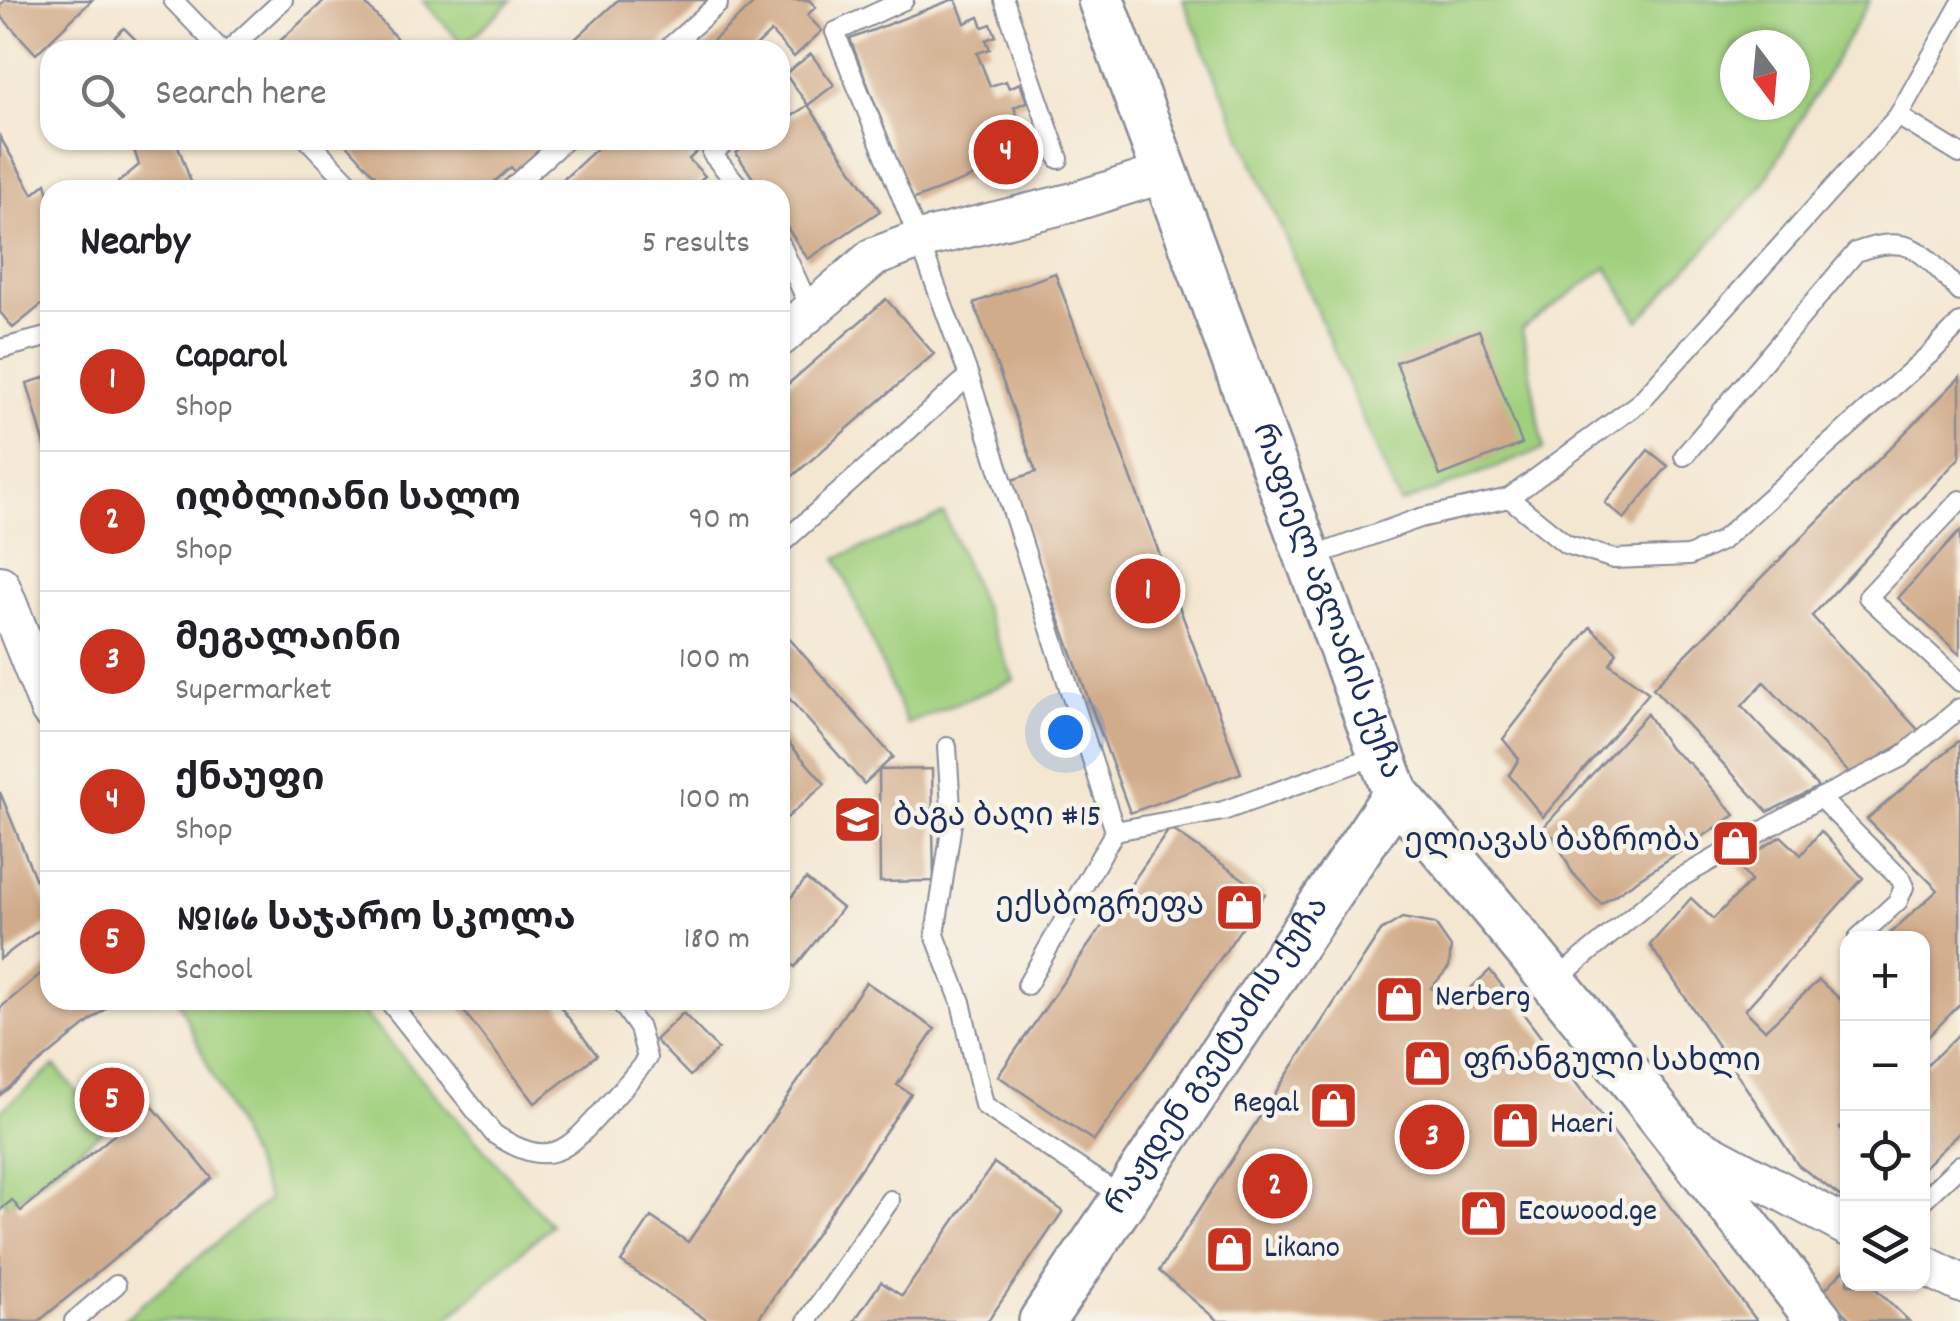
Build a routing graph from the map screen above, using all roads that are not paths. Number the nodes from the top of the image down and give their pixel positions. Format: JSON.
{"nodes":[{"id":1,"x":173,"y":0,"type":"edge"},
{"id":2,"x":283,"y":0,"type":"edge"},
{"id":3,"x":904,"y":0,"type":"edge"},
{"id":4,"x":1004,"y":0,"type":"edge"},
{"id":5,"x":1101,"y":0,"type":"edge"},
{"id":6,"x":718,"y":4,"type":"dead end"},
{"id":7,"x":1960,"y":5,"type":"edge"},
{"id":8,"x":211,"y":40,"type":"edge"},
{"id":9,"x":240,"y":40,"type":"edge"},
{"id":10,"x":677,"y":40,"type":"edge"},
{"id":11,"x":1898,"y":116,"type":"junction"},
{"id":12,"x":318,"y":150,"type":"edge"},
{"id":13,"x":554,"y":150,"type":"edge"},
{"id":14,"x":717,"y":150,"type":"edge"},
{"id":15,"x":1960,"y":154,"type":"edge"},
{"id":16,"x":1059,"y":159,"type":"dead end"},
{"id":17,"x":1166,"y":173,"type":"junction"},
{"id":18,"x":346,"y":180,"type":"edge"},
{"id":19,"x":519,"y":180,"type":"edge"},
{"id":20,"x":734,"y":180,"type":"edge"},
{"id":21,"x":919,"y":240,"type":"junction"},
{"id":22,"x":790,"y":265,"type":"edge"},
{"id":23,"x":1960,"y":292,"type":"edge"},
{"id":24,"x":810,"y":310,"type":"junction"},
{"id":25,"x":1960,"y":324,"type":"edge"},
{"id":26,"x":790,"y":328,"type":"edge"},
{"id":27,"x":40,"y":339,"type":"edge"},
{"id":28,"x":0,"y":349,"type":"edge"},
{"id":29,"x":970,"y":376,"type":"junction"},
{"id":30,"x":1684,"y":456,"type":"dead end"},
{"id":31,"x":1508,"y":498,"type":"junction"},
{"id":32,"x":1960,"y":500,"type":"edge"},
{"id":33,"x":790,"y":535,"type":"edge"},
{"id":34,"x":1308,"y":558,"type":"junction"},
{"id":35,"x":0,"y":585,"type":"edge"},
{"id":36,"x":1960,"y":682,"type":"edge"},
{"id":37,"x":40,"y":685,"type":"edge"},
{"id":38,"x":1960,"y":708,"type":"edge"},
{"id":39,"x":947,"y":746,"type":"dead end"},
{"id":40,"x":1389,"y":774,"type":"junction"},
{"id":41,"x":1820,"y":798,"type":"junction"},
{"id":42,"x":1115,"y":831,"type":"junction"},
{"id":43,"x":1866,"y":931,"type":"edge"},
{"id":44,"x":1552,"y":983,"type":"junction"},
{"id":45,"x":1026,"y":985,"type":"dead end"},
{"id":46,"x":396,"y":1010,"type":"edge"},
{"id":47,"x":626,"y":1010,"type":"edge"},
{"id":48,"x":1680,"y":1137,"type":"junction"},
{"id":49,"x":1960,"y":1164,"type":"edge"},
{"id":50,"x":1125,"y":1198,"type":"junction"},
{"id":51,"x":890,"y":1200,"type":"dead end"},
{"id":52,"x":1923,"y":1201,"type":"edge"},
{"id":53,"x":1840,"y":1223,"type":"edge"},
{"id":54,"x":1930,"y":1268,"type":"edge"},
{"id":55,"x":1960,"y":1283,"type":"edge"},
{"id":56,"x":116,"y":1284,"type":"dead end"},
{"id":57,"x":74,"y":1321,"type":"edge"},
{"id":58,"x":807,"y":1321,"type":"edge"},
{"id":59,"x":1042,"y":1321,"type":"edge"},
{"id":60,"x":1820,"y":1321,"type":"edge"}],
"edges":[{"from":1,"to":8,"type":"lane"},
{"from":2,"to":9,"type":"lane"},
{"from":3,"to":21,"type":"lane"},
{"from":4,"to":16,"type":"lane"},
{"from":5,"to":17,"type":"street","name":"რაფიელ აგლაძის ქუჩა"},
{"from":6,"to":10,"type":"lane"},
{"from":7,"to":11,"type":"lane"},
{"from":11,"to":15,"type":"lane"},
{"from":11,"to":31,"type":"lane"},
{"from":12,"to":18,"type":"lane"},
{"from":13,"to":19,"type":"lane"},
{"from":14,"to":20,"type":"lane"},
{"from":17,"to":21,"type":"street"},
{"from":17,"to":34,"type":"street","name":"რაფიელ აგლაძის ქუჩა"},
{"from":21,"to":24,"type":"street"},
{"from":21,"to":29,"type":"lane"},
{"from":22,"to":24,"type":"lane"},
{"from":23,"to":30,"type":"lane"},
{"from":24,"to":26,"type":"street"},
{"from":25,"to":31,"type":"lane"},
{"from":27,"to":28,"type":"lane"},
{"from":29,"to":33,"type":"lane"},
{"from":29,"to":42,"type":"lane"},
{"from":31,"to":34,"type":"lane"},
{"from":32,"to":36,"type":"lane"},
{"from":34,"to":40,"type":"street","name":"რაფიელ აგლაძის ქუჩა"},
{"from":35,"to":37,"type":"street"},
{"from":38,"to":41,"type":"lane"},
{"from":39,"to":50,"type":"lane"},
{"from":40,"to":42,"type":"lane"},
{"from":40,"to":44,"type":"street","name":"რაფიელ აგლაძის ქუჩა"},
{"from":40,"to":50,"type":"street","name":"რაჟდენ გვეტაძის ქუჩა"},
{"from":41,"to":43,"type":"lane"},
{"from":41,"to":44,"type":"lane"},
{"from":42,"to":45,"type":"lane"},
{"from":44,"to":48,"type":"street","name":"რაფიელ აგლაძის ქუჩა"},
{"from":46,"to":47,"type":"lane"},
{"from":48,"to":53,"type":"street"},
{"from":48,"to":60,"type":"street","name":"რაფიელ აგლაძის ქუჩა"},
{"from":49,"to":52,"type":"lane"},
{"from":50,"to":59,"type":"street","name":"რაჟდენ გვეტაძის ქუჩა"},
{"from":51,"to":58,"type":"lane"},
{"from":54,"to":55,"type":"street"},
{"from":56,"to":57,"type":"lane"}]}
